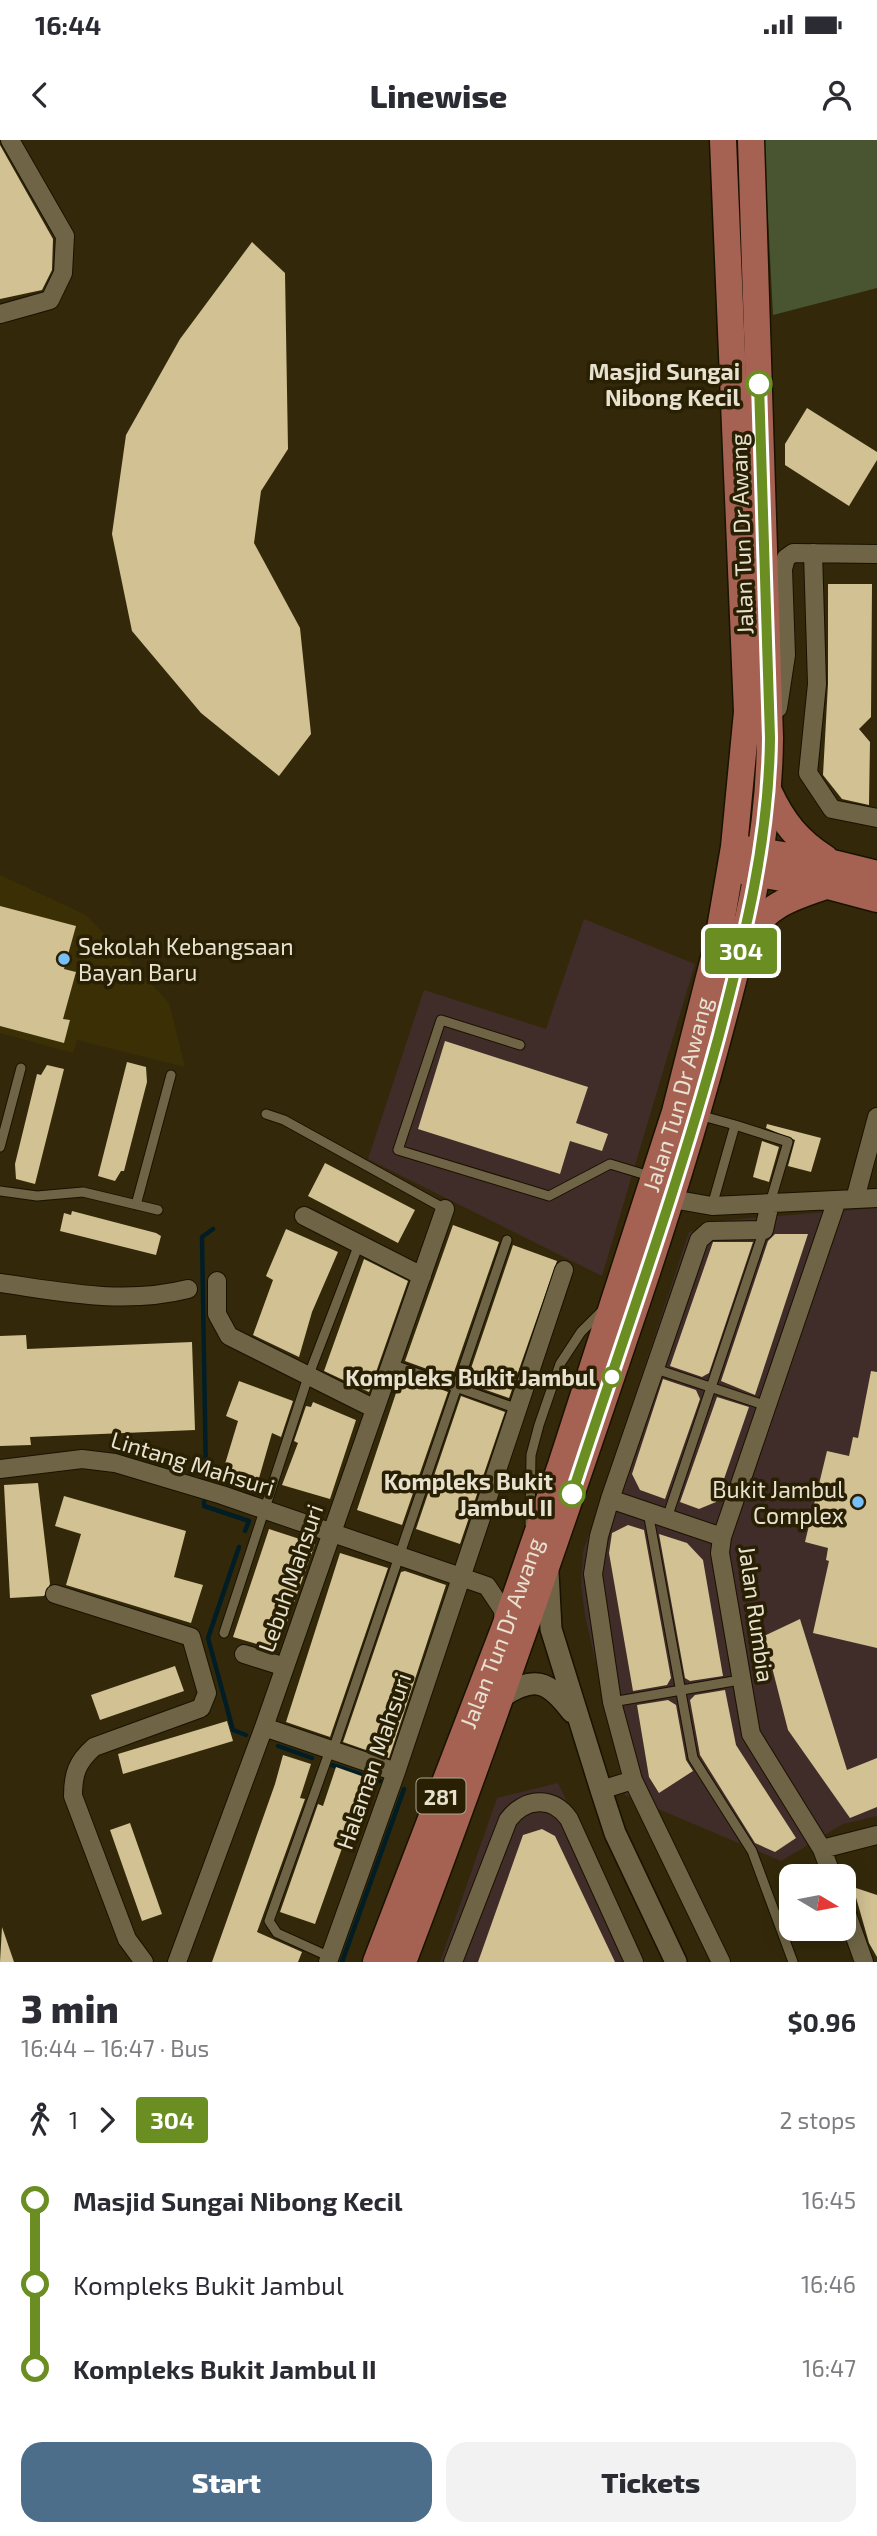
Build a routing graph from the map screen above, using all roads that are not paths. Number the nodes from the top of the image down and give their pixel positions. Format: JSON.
{"nodes":[{"id":1,"x":10,"y":140,"type":"edge"},
{"id":2,"x":723,"y":140,"type":"edge"},
{"id":3,"x":751,"y":140,"type":"edge"},
{"id":4,"x":0,"y":314,"type":"edge"},
{"id":5,"x":813,"y":553,"type":"junction"},
{"id":6,"x":877,"y":554,"type":"edge"},
{"id":7,"x":770,"y":738,"type":"junction"},
{"id":8,"x":769,"y":792,"type":"junction"},
{"id":9,"x":877,"y":818,"type":"edge"},
{"id":10,"x":732,"y":858,"type":"junction"},
{"id":11,"x":761,"y":862,"type":"junction"},
{"id":12,"x":830,"y":874,"type":"junction"},
{"id":13,"x":877,"y":874,"type":"edge"},
{"id":14,"x":877,"y":899,"type":"edge"},
{"id":15,"x":741,"y":950,"type":"junction"},
{"id":16,"x":520,"y":1045,"type":"dead end"},
{"id":17,"x":21,"y":1068,"type":"dead end"},
{"id":18,"x":171,"y":1075,"type":"dead end"},
{"id":19,"x":266,"y":1114,"type":"dead end"},
{"id":20,"x":698,"y":1115,"type":"junction"},
{"id":21,"x":877,"y":1116,"type":"edge"},
{"id":22,"x":735,"y":1125,"type":"junction"},
{"id":23,"x":0,"y":1147,"type":"edge"},
{"id":24,"x":654,"y":1177,"type":"junction"},
{"id":25,"x":0,"y":1191,"type":"edge"},
{"id":26,"x":877,"y":1198,"type":"edge"},
{"id":27,"x":672,"y":1199,"type":"junction"},
{"id":28,"x":846,"y":1200,"type":"junction"},
{"id":29,"x":771,"y":1203,"type":"junction"},
{"id":30,"x":136,"y":1205,"type":"junction"},
{"id":31,"x":712,"y":1206,"type":"junction"},
{"id":32,"x":445,"y":1209,"type":"joint"},
{"id":33,"x":158,"y":1210,"type":"dead end"},
{"id":34,"x":304,"y":1216,"type":"dead end"},
{"id":35,"x":764,"y":1230,"type":"junction"},
{"id":36,"x":507,"y":1240,"type":"dead end"},
{"id":37,"x":359,"y":1244,"type":"junction"},
{"id":38,"x":564,"y":1270,"type":"dead end"},
{"id":39,"x":422,"y":1276,"type":"junction"},
{"id":40,"x":217,"y":1281,"type":"dead end"},
{"id":41,"x":0,"y":1283,"type":"edge"},
{"id":42,"x":188,"y":1289,"type":"dead end"},
{"id":43,"x":391,"y":1364,"type":"junction"},
{"id":44,"x":656,"y":1369,"type":"junction"},
{"id":45,"x":308,"y":1377,"type":"junction"},
{"id":46,"x":457,"y":1387,"type":"junction"},
{"id":47,"x":711,"y":1387,"type":"junction"},
{"id":48,"x":767,"y":1406,"type":"junction"},
{"id":49,"x":375,"y":1409,"type":"junction"},
{"id":50,"x":518,"y":1409,"type":"junction"},
{"id":51,"x":0,"y":1469,"type":"edge"},
{"id":52,"x":610,"y":1499,"type":"junction"},
{"id":53,"x":265,"y":1509,"type":"junction"},
{"id":54,"x":648,"y":1512,"type":"junction"},
{"id":55,"x":667,"y":1518,"type":"junction"},
{"id":56,"x":332,"y":1532,"type":"junction"},
{"id":57,"x":722,"y":1537,"type":"junction"},
{"id":58,"x":400,"y":1554,"type":"junction"},
{"id":59,"x":539,"y":1562,"type":"junction"},
{"id":60,"x":462,"y":1575,"type":"junction"},
{"id":61,"x":487,"y":1586,"type":"junction"},
{"id":62,"x":55,"y":1594,"type":"dead end"},
{"id":63,"x":504,"y":1629,"type":"junction"},
{"id":64,"x":224,"y":1633,"type":"dead end"},
{"id":65,"x":244,"y":1654,"type":"dead end"},
{"id":66,"x":285,"y":1667,"type":"junction"},
{"id":67,"x":740,"y":1680,"type":"junction"},
{"id":68,"x":680,"y":1691,"type":"junction"},
{"id":69,"x":500,"y":1698,"type":"junction"},
{"id":70,"x":612,"y":1702,"type":"junction"},
{"id":71,"x":578,"y":1719,"type":"junction"},
{"id":72,"x":264,"y":1727,"type":"junction"},
{"id":73,"x":331,"y":1750,"type":"junction"},
{"id":74,"x":396,"y":1772,"type":"junction"},
{"id":75,"x":633,"y":1780,"type":"junction"},
{"id":76,"x":601,"y":1790,"type":"junction"},
{"id":77,"x":877,"y":1835,"type":"edge"},
{"id":78,"x":822,"y":1849,"type":"junction"},
{"id":79,"x":828,"y":1864,"type":"edge"},
{"id":80,"x":856,"y":1940,"type":"edge"},
{"id":81,"x":329,"y":1959,"type":"edge"},
{"id":82,"x":144,"y":1962,"type":"edge"},
{"id":83,"x":177,"y":1962,"type":"edge"},
{"id":84,"x":376,"y":1962,"type":"edge"},
{"id":85,"x":403,"y":1962,"type":"edge"},
{"id":86,"x":453,"y":1962,"type":"edge"},
{"id":87,"x":634,"y":1962,"type":"edge"},
{"id":88,"x":676,"y":1962,"type":"edge"},
{"id":89,"x":721,"y":1962,"type":"edge"},
{"id":90,"x":793,"y":1962,"type":"edge"},
{"id":91,"x":864,"y":1962,"type":"edge"}],
"edges":[{"from":1,"to":4,"type":"street"},
{"from":2,"to":10,"type":"main road","name":"Jalan Tun Dr Awang","number":"281"},
{"from":3,"to":7,"type":"main road","name":"Jalan Tun Dr Awang","number":"281"},
{"from":5,"to":6,"type":"street"},
{"from":5,"to":7,"type":"street"},
{"from":5,"to":9,"type":"street"},
{"from":7,"to":8,"type":"main road","name":"Jalan Tun Dr Awang","number":"281"},
{"from":8,"to":11,"type":"main road","name":"Jalan Tun Dr Awang","number":"281"},
{"from":8,"to":12,"type":"main road"},
{"from":10,"to":11,"type":"main road"},
{"from":10,"to":24,"type":"main road","name":"Jalan Tun Dr Awang","number":"281"},
{"from":11,"to":12,"type":"main road"},
{"from":11,"to":15,"type":"main road","name":"Jalan Tun Dr Awang","number":"281"},
{"from":12,"to":13,"type":"main road"},
{"from":12,"to":14,"type":"main road"},
{"from":12,"to":15,"type":"main road"},
{"from":15,"to":20,"type":"main road","name":"Jalan Tun Dr Awang","number":"281"},
{"from":16,"to":24,"type":"lane"},
{"from":17,"to":23,"type":"lane"},
{"from":18,"to":30,"type":"lane"},
{"from":19,"to":32,"type":"lane"},
{"from":20,"to":22,"type":"lane"},
{"from":20,"to":27,"type":"main road","name":"Jalan Tun Dr Awang","number":"281"},
{"from":21,"to":28,"type":"street","name":"Jalan Rumbia"},
{"from":22,"to":29,"type":"lane"},
{"from":22,"to":31,"type":"lane"},
{"from":24,"to":59,"type":"main road","name":"Jalan Tun Dr Awang","number":"281"},
{"from":25,"to":30,"type":"lane"},
{"from":26,"to":28,"type":"street"},
{"from":27,"to":31,"type":"street"},
{"from":27,"to":59,"type":"main road","name":"Jalan Tun Dr Awang","number":"281"},
{"from":28,"to":29,"type":"street"},
{"from":28,"to":48,"type":"street","name":"Jalan Rumbia"},
{"from":29,"to":31,"type":"street"},
{"from":29,"to":35,"type":"street"},
{"from":30,"to":33,"type":"lane"},
{"from":32,"to":39,"type":"street","name":"Lebuh Mahsuri"},
{"from":34,"to":37,"type":"street"},
{"from":35,"to":44,"type":"street"},
{"from":35,"to":47,"type":"lane"},
{"from":36,"to":46,"type":"lane"},
{"from":37,"to":39,"type":"street"},
{"from":37,"to":45,"type":"lane"},
{"from":38,"to":50,"type":"street"},
{"from":39,"to":43,"type":"street","name":"Lebuh Mahsuri"},
{"from":40,"to":45,"type":"street"},
{"from":41,"to":42,"type":"street"},
{"from":43,"to":46,"type":"lane"},
{"from":43,"to":49,"type":"street","name":"Lebuh Mahsuri"},
{"from":44,"to":47,"type":"lane"},
{"from":44,"to":52,"type":"street"},
{"from":45,"to":49,"type":"street"},
{"from":45,"to":53,"type":"lane"},
{"from":46,"to":50,"type":"lane"},
{"from":46,"to":58,"type":"lane"},
{"from":47,"to":48,"type":"lane"},
{"from":47,"to":55,"type":"lane"},
{"from":48,"to":57,"type":"street","name":"Jalan Rumbia"},
{"from":49,"to":56,"type":"street","name":"Lebuh Mahsuri"},
{"from":50,"to":60,"type":"street"},
{"from":51,"to":53,"type":"street","name":"Lintang Mahsuri"},
{"from":52,"to":54,"type":"street"},
{"from":52,"to":70,"type":"street"},
{"from":53,"to":56,"type":"street","name":"Lintang Mahsuri"},
{"from":53,"to":64,"type":"lane"},
{"from":54,"to":55,"type":"street"},
{"from":54,"to":68,"type":"lane"},
{"from":55,"to":57,"type":"street"},
{"from":56,"to":58,"type":"street","name":"Lintang Mahsuri"},
{"from":56,"to":66,"type":"street","name":"Lebuh Mahsuri"},
{"from":57,"to":67,"type":"street","name":"Jalan Rumbia"},
{"from":58,"to":60,"type":"street","name":"Lintang Mahsuri"},
{"from":58,"to":73,"type":"lane"},
{"from":59,"to":61,"type":"street"},
{"from":59,"to":63,"type":"main road","name":"Jalan Tun Dr Awang","number":"281"},
{"from":59,"to":69,"type":"main road","name":"Jalan Tun Dr Awang","number":"281"},
{"from":59,"to":71,"type":"street"},
{"from":60,"to":61,"type":"street","name":"Lintang Mahsuri"},
{"from":60,"to":74,"type":"street","name":"Halaman Mahsuri"},
{"from":61,"to":63,"type":"street"},
{"from":62,"to":82,"type":"street"},
{"from":63,"to":84,"type":"main road","name":"Jalan Tun Dr Awang","number":"281"},
{"from":65,"to":66,"type":"street"},
{"from":66,"to":72,"type":"street","name":"Lebuh Mahsuri"},
{"from":67,"to":68,"type":"lane"},
{"from":67,"to":78,"type":"street","name":"Jalan Rumbia"},
{"from":68,"to":70,"type":"lane"},
{"from":68,"to":90,"type":"lane"},
{"from":69,"to":71,"type":"street"},
{"from":69,"to":85,"type":"main road","name":"Jalan Tun Dr Awang","number":"281"},
{"from":70,"to":75,"type":"street"},
{"from":71,"to":76,"type":"street"},
{"from":72,"to":73,"type":"street"},
{"from":72,"to":83,"type":"street","name":"Lebuh Mahsuri"},
{"from":73,"to":74,"type":"street"},
{"from":73,"to":81,"type":"lane"},
{"from":74,"to":81,"type":"street","name":"Halaman Mahsuri"},
{"from":75,"to":76,"type":"street"},
{"from":75,"to":89,"type":"street"},
{"from":76,"to":88,"type":"street"},
{"from":77,"to":78,"type":"street"},
{"from":78,"to":79,"type":"street","name":"Jalan Rumbia"},
{"from":80,"to":91,"type":"street"},
{"from":86,"to":87,"type":"street"}]}
